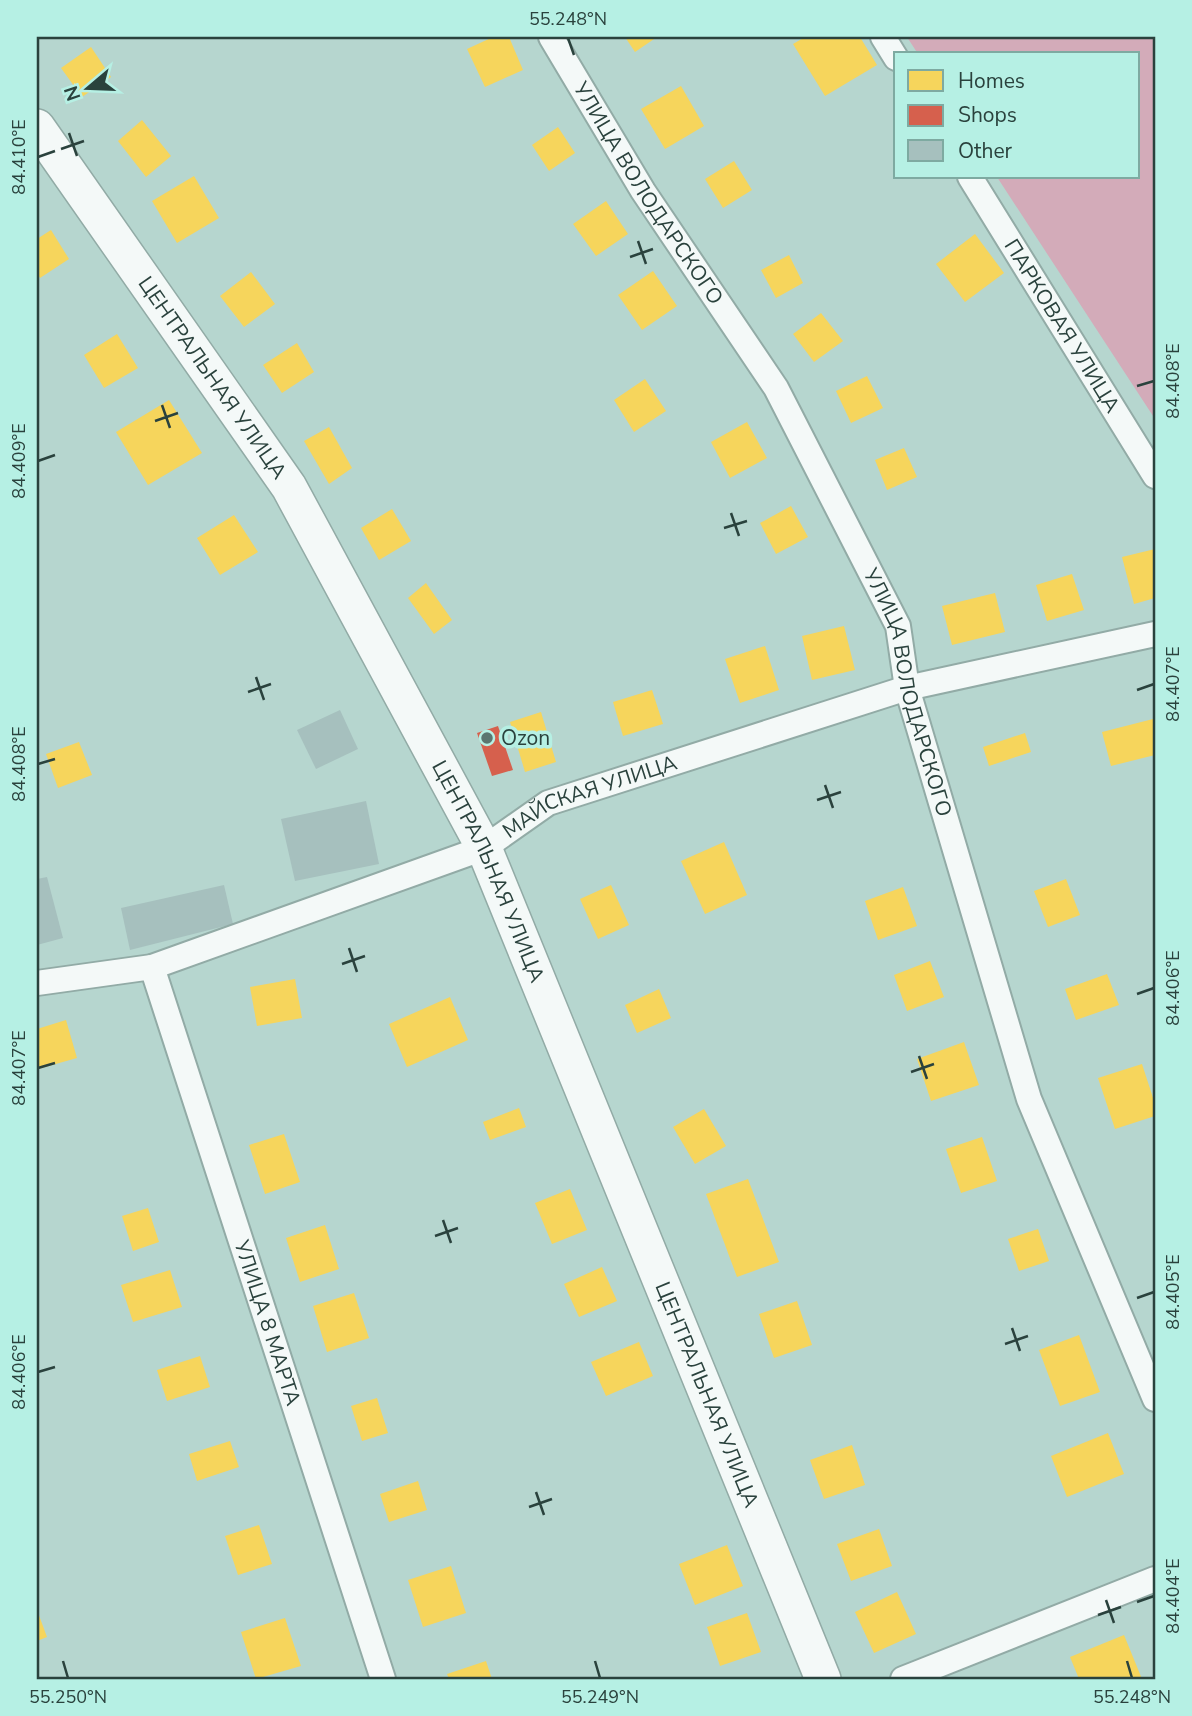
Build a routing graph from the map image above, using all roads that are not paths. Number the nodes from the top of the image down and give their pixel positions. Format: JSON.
{"nodes":[{"id":1,"x":551,"y":37,"type":"edge"},
{"id":2,"x":883,"y":37,"type":"edge"},
{"id":3,"x":894,"y":55,"type":"edge"},
{"id":4,"x":37,"y":127,"type":"edge"},
{"id":5,"x":971,"y":178,"type":"edge"},
{"id":6,"x":1155,"y":476,"type":"edge"},
{"id":7,"x":1155,"y":634,"type":"edge"},
{"id":8,"x":907,"y":688,"type":"junction"},
{"id":9,"x":484,"y":848,"type":"junction"},
{"id":10,"x":152,"y":967,"type":"junction"},
{"id":11,"x":37,"y":983,"type":"edge"},
{"id":12,"x":1155,"y":1399,"type":"edge"},
{"id":13,"x":1155,"y":1578,"type":"edge"},
{"id":14,"x":383,"y":1679,"type":"edge"},
{"id":15,"x":823,"y":1679,"type":"edge"},
{"id":16,"x":903,"y":1679,"type":"edge"}],
"edges":[{"from":1,"to":8,"type":"street","name":"УЛИЦА ВОЛОДАРСКОГО"},
{"from":2,"to":3,"type":"street"},
{"from":4,"to":9,"type":"main road","name":"ЦЕНТРАЛЬНАЯ УЛИЦА"},
{"from":5,"to":6,"type":"street","name":"ПАРКОВАЯ УЛИЦА"},
{"from":7,"to":8,"type":"street","name":"МАЙСКАЯ УЛИЦА"},
{"from":8,"to":9,"type":"street","name":"МАЙСКАЯ УЛИЦА"},
{"from":8,"to":12,"type":"street","name":"УЛИЦА ВОЛОДАРСКОГО"},
{"from":9,"to":10,"type":"street","name":"МАЙСКАЯ УЛИЦА"},
{"from":9,"to":15,"type":"main road","name":"ЦЕНТРАЛЬНАЯ УЛИЦА"},
{"from":10,"to":11,"type":"street","name":"МАЙСКАЯ УЛИЦА"},
{"from":10,"to":14,"type":"street","name":"УЛИЦА 8 МАРТА"},
{"from":13,"to":16,"type":"street"}]}
